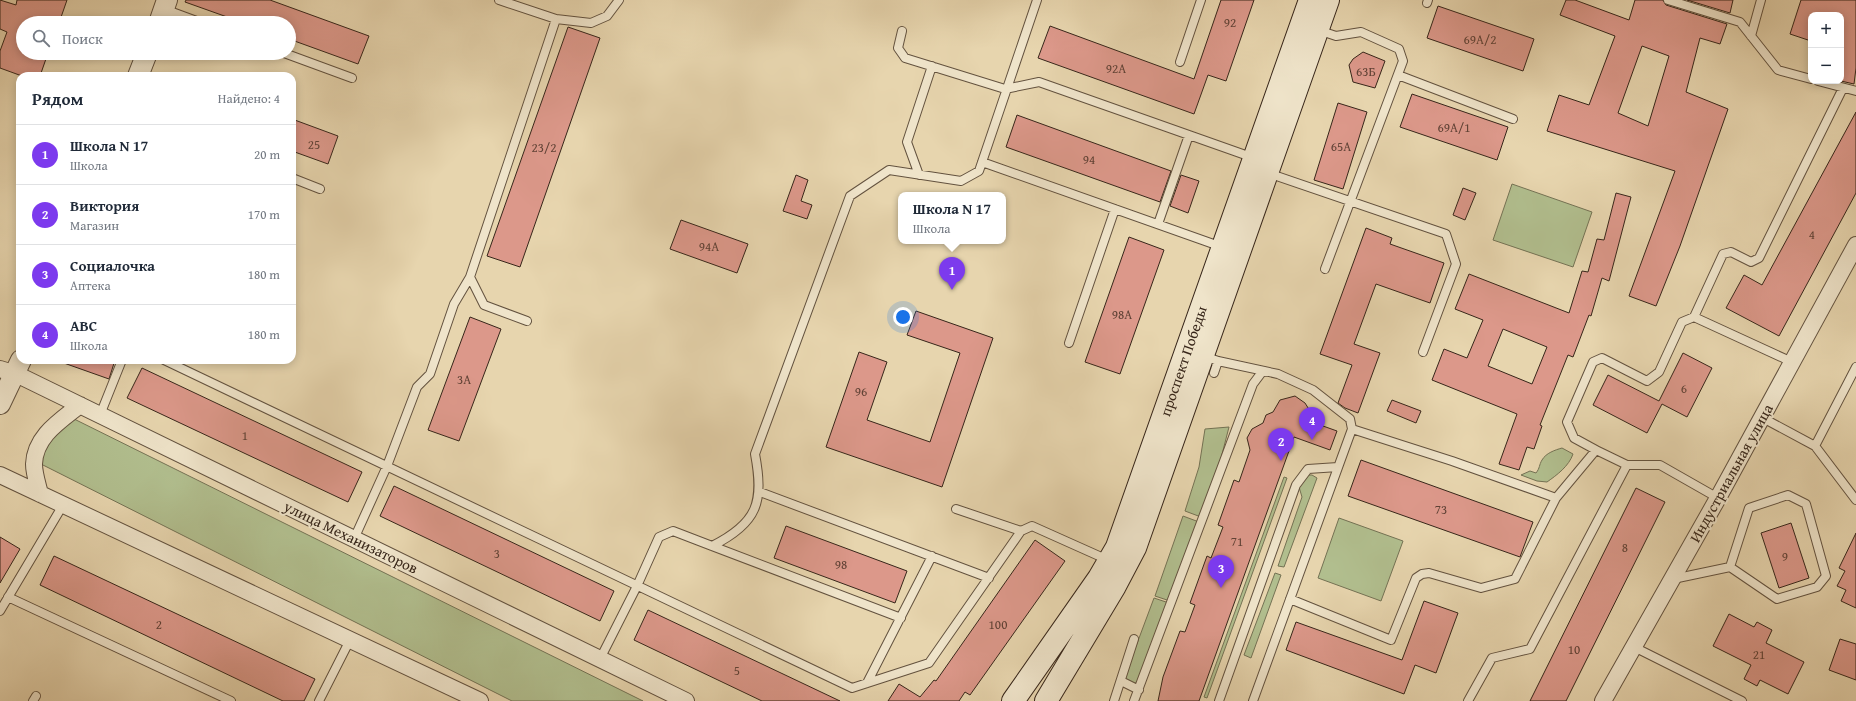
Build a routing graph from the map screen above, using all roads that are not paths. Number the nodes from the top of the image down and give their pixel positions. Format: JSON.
{"nodes":[{"id":1,"x":499,"y":0,"type":"edge"},
{"id":2,"x":619,"y":0,"type":"edge"},
{"id":3,"x":1037,"y":0,"type":"edge"},
{"id":4,"x":1201,"y":0,"type":"edge"},
{"id":5,"x":1310,"y":0,"type":"edge"},
{"id":6,"x":1328,"y":0,"type":"edge"},
{"id":7,"x":1668,"y":0,"type":"edge"},
{"id":8,"x":1761,"y":0,"type":"edge"},
{"id":9,"x":164,"y":11,"type":"edge"},
{"id":10,"x":180,"y":16,"type":"edge"},
{"id":11,"x":556,"y":19,"type":"junction"},
{"id":12,"x":1317,"y":30,"type":"junction"},
{"id":13,"x":902,"y":31,"type":"dead end"},
{"id":14,"x":1751,"y":36,"type":"junction"},
{"id":15,"x":296,"y":57,"type":"edge"},
{"id":16,"x":144,"y":60,"type":"edge"},
{"id":17,"x":1180,"y":62,"type":"dead end"},
{"id":18,"x":932,"y":66,"type":"junction"},
{"id":19,"x":140,"y":72,"type":"edge"},
{"id":20,"x":1398,"y":75,"type":"junction"},
{"id":21,"x":352,"y":78,"type":"dead end"},
{"id":22,"x":1808,"y":78,"type":"edge"},
{"id":23,"x":1829,"y":84,"type":"edge"},
{"id":24,"x":1843,"y":88,"type":"junction"},
{"id":25,"x":1006,"y":89,"type":"junction"},
{"id":26,"x":1856,"y":91,"type":"edge"},
{"id":27,"x":1512,"y":119,"type":"dead end"},
{"id":28,"x":1188,"y":135,"type":"junction"},
{"id":29,"x":982,"y":162,"type":"junction"},
{"id":30,"x":1261,"y":166,"type":"junction"},
{"id":31,"x":919,"y":174,"type":"junction"},
{"id":32,"x":296,"y":180,"type":"edge"},
{"id":33,"x":320,"y":189,"type":"dead end"},
{"id":34,"x":1351,"y":201,"type":"junction"},
{"id":35,"x":1115,"y":209,"type":"junction"},
{"id":36,"x":1158,"y":224,"type":"junction"},
{"id":37,"x":1856,"y":245,"type":"edge"},
{"id":38,"x":1223,"y":247,"type":"junction"},
{"id":39,"x":1325,"y":269,"type":"dead end"},
{"id":40,"x":470,"y":278,"type":"junction"},
{"id":41,"x":1694,"y":317,"type":"junction"},
{"id":42,"x":527,"y":321,"type":"dead end"},
{"id":43,"x":1069,"y":343,"type":"dead end"},
{"id":44,"x":1423,"y":352,"type":"dead end"},
{"id":45,"x":1210,"y":358,"type":"junction"},
{"id":46,"x":1792,"y":362,"type":"junction"},
{"id":47,"x":120,"y":364,"type":"edge"},
{"id":48,"x":172,"y":364,"type":"edge"},
{"id":49,"x":1856,"y":367,"type":"edge"},
{"id":50,"x":12,"y":368,"type":"edge"},
{"id":51,"x":1262,"y":372,"type":"junction"},
{"id":52,"x":1214,"y":373,"type":"dead end"},
{"id":53,"x":0,"y":404,"type":"edge"},
{"id":54,"x":80,"y":405,"type":"junction"},
{"id":55,"x":100,"y":415,"type":"junction"},
{"id":56,"x":1761,"y":417,"type":"junction"},
{"id":57,"x":1352,"y":429,"type":"junction"},
{"id":58,"x":1815,"y":446,"type":"junction"},
{"id":59,"x":1596,"y":450,"type":"junction"},
{"id":60,"x":1627,"y":465,"type":"junction"},
{"id":61,"x":387,"y":466,"type":"junction"},
{"id":62,"x":1338,"y":466,"type":"junction"},
{"id":63,"x":0,"y":475,"type":"edge"},
{"id":64,"x":760,"y":492,"type":"junction"},
{"id":65,"x":40,"y":494,"type":"junction"},
{"id":66,"x":1556,"y":498,"type":"junction"},
{"id":67,"x":1718,"y":498,"type":"junction"},
{"id":68,"x":1856,"y":500,"type":"edge"},
{"id":69,"x":63,"y":505,"type":"junction"},
{"id":70,"x":956,"y":509,"type":"dead end"},
{"id":71,"x":1021,"y":531,"type":"junction"},
{"id":72,"x":354,"y":539,"type":"junction"},
{"id":73,"x":712,"y":546,"type":"junction"},
{"id":74,"x":932,"y":556,"type":"junction"},
{"id":75,"x":1110,"y":561,"type":"junction"},
{"id":76,"x":1730,"y":567,"type":"junction"},
{"id":77,"x":989,"y":578,"type":"junction"},
{"id":78,"x":1673,"y":579,"type":"junction"},
{"id":79,"x":637,"y":586,"type":"junction"},
{"id":80,"x":8,"y":597,"type":"junction"},
{"id":81,"x":1290,"y":599,"type":"junction"},
{"id":82,"x":0,"y":611,"type":"edge"},
{"id":83,"x":901,"y":618,"type":"junction"},
{"id":84,"x":1134,"y":639,"type":"dead end"},
{"id":85,"x":350,"y":640,"type":"junction"},
{"id":86,"x":1634,"y":647,"type":"junction"},
{"id":87,"x":600,"y":659,"type":"junction"},
{"id":88,"x":1121,"y":681,"type":"junction"},
{"id":89,"x":867,"y":683,"type":"junction"},
{"id":90,"x":1138,"y":690,"type":"junction"},
{"id":91,"x":231,"y":701,"type":"edge"},
{"id":92,"x":319,"y":701,"type":"edge"},
{"id":93,"x":480,"y":701,"type":"edge"},
{"id":94,"x":686,"y":701,"type":"edge"},
{"id":95,"x":1014,"y":701,"type":"edge"},
{"id":96,"x":1046,"y":701,"type":"edge"},
{"id":97,"x":1114,"y":701,"type":"edge"},
{"id":98,"x":1134,"y":701,"type":"edge"},
{"id":99,"x":1219,"y":701,"type":"edge"},
{"id":100,"x":1253,"y":701,"type":"edge"},
{"id":101,"x":1468,"y":701,"type":"edge"},
{"id":102,"x":1603,"y":701,"type":"edge"},
{"id":103,"x":1742,"y":701,"type":"edge"}],
"edges":[{"from":1,"to":11,"type":"lane"},
{"from":2,"to":11,"type":"lane"},
{"from":3,"to":25,"type":"lane"},
{"from":4,"to":17,"type":"lane"},
{"from":5,"to":30,"type":"main road","name":"проспект Победы"},
{"from":6,"to":12,"type":"main road","name":"проспект Победы"},
{"from":7,"to":14,"type":"lane"},
{"from":8,"to":14,"type":"lane"},
{"from":9,"to":10,"type":"lane"},
{"from":11,"to":40,"type":"lane"},
{"from":12,"to":20,"type":"lane"},
{"from":12,"to":30,"type":"main road","name":"проспект Победы"},
{"from":13,"to":18,"type":"lane"},
{"from":14,"to":22,"type":"lane"},
{"from":15,"to":21,"type":"lane"},
{"from":16,"to":19,"type":"street"},
{"from":18,"to":25,"type":"lane"},
{"from":18,"to":31,"type":"lane"},
{"from":20,"to":27,"type":"lane"},
{"from":20,"to":34,"type":"lane"},
{"from":23,"to":24,"type":"lane"},
{"from":24,"to":26,"type":"lane"},
{"from":24,"to":41,"type":"lane"},
{"from":25,"to":28,"type":"lane"},
{"from":25,"to":29,"type":"lane"},
{"from":28,"to":30,"type":"lane"},
{"from":28,"to":36,"type":"lane"},
{"from":29,"to":31,"type":"lane"},
{"from":29,"to":35,"type":"lane"},
{"from":30,"to":34,"type":"lane"},
{"from":30,"to":38,"type":"main road","name":"проспект Победы"},
{"from":30,"to":45,"type":"main road","name":"проспект Победы"},
{"from":31,"to":64,"type":"lane"},
{"from":32,"to":33,"type":"lane"},
{"from":34,"to":39,"type":"lane"},
{"from":34,"to":44,"type":"lane"},
{"from":35,"to":36,"type":"lane"},
{"from":35,"to":43,"type":"lane"},
{"from":36,"to":38,"type":"lane"},
{"from":37,"to":46,"type":"street","name":"Индустриальная улица"},
{"from":38,"to":75,"type":"main road","name":"проспект Победы"},
{"from":40,"to":42,"type":"lane"},
{"from":40,"to":61,"type":"lane"},
{"from":41,"to":46,"type":"lane"},
{"from":41,"to":59,"type":"lane"},
{"from":45,"to":51,"type":"lane"},
{"from":45,"to":52,"type":"lane"},
{"from":45,"to":96,"type":"main road","name":"проспект Победы"},
{"from":46,"to":56,"type":"street","name":"Индустриальная улица"},
{"from":47,"to":55,"type":"lane"},
{"from":48,"to":61,"type":"lane"},
{"from":49,"to":58,"type":"lane"},
{"from":50,"to":53,"type":"street"},
{"from":50,"to":54,"type":"street","name":"улица Механизаторов"},
{"from":51,"to":57,"type":"lane"},
{"from":51,"to":90,"type":"lane"},
{"from":54,"to":55,"type":"street","name":"улица Механизаторов"},
{"from":54,"to":65,"type":"street"},
{"from":55,"to":72,"type":"street","name":"улица Механизаторов"},
{"from":56,"to":58,"type":"lane"},
{"from":56,"to":67,"type":"street","name":"Индустриальная улица"},
{"from":57,"to":62,"type":"lane"},
{"from":57,"to":66,"type":"lane"},
{"from":58,"to":68,"type":"lane"},
{"from":59,"to":60,"type":"lane"},
{"from":59,"to":66,"type":"lane"},
{"from":60,"to":67,"type":"lane"},
{"from":60,"to":101,"type":"lane"},
{"from":61,"to":72,"type":"lane"},
{"from":61,"to":79,"type":"lane"},
{"from":62,"to":81,"type":"lane"},
{"from":62,"to":99,"type":"lane"},
{"from":63,"to":65,"type":"street"},
{"from":64,"to":73,"type":"lane"},
{"from":64,"to":74,"type":"lane"},
{"from":65,"to":69,"type":"street"},
{"from":66,"to":81,"type":"lane"},
{"from":67,"to":78,"type":"street","name":"Индустриальная улица"},
{"from":69,"to":80,"type":"lane"},
{"from":69,"to":85,"type":"street"},
{"from":70,"to":71,"type":"lane"},
{"from":71,"to":75,"type":"lane"},
{"from":71,"to":77,"type":"lane"},
{"from":72,"to":87,"type":"street","name":"улица Механизаторов"},
{"from":73,"to":79,"type":"lane"},
{"from":73,"to":83,"type":"lane"},
{"from":74,"to":77,"type":"lane"},
{"from":74,"to":83,"type":"lane"},
{"from":75,"to":95,"type":"main road","name":"проспект Победы"},
{"from":76,"to":76,"type":"lane"},
{"from":76,"to":78,"type":"lane"},
{"from":77,"to":89,"type":"lane"},
{"from":78,"to":86,"type":"street","name":"Индустриальная улица"},
{"from":79,"to":87,"type":"lane"},
{"from":79,"to":89,"type":"lane"},
{"from":80,"to":82,"type":"lane"},
{"from":80,"to":91,"type":"lane"},
{"from":81,"to":100,"type":"lane"},
{"from":83,"to":89,"type":"lane"},
{"from":84,"to":88,"type":"lane"},
{"from":85,"to":92,"type":"lane"},
{"from":85,"to":93,"type":"street"},
{"from":86,"to":102,"type":"street","name":"Индустриальная улица"},
{"from":86,"to":103,"type":"lane"},
{"from":87,"to":94,"type":"street","name":"улица Механизаторов"},
{"from":88,"to":90,"type":"lane"},
{"from":88,"to":97,"type":"lane"},
{"from":90,"to":98,"type":"lane"}]}
